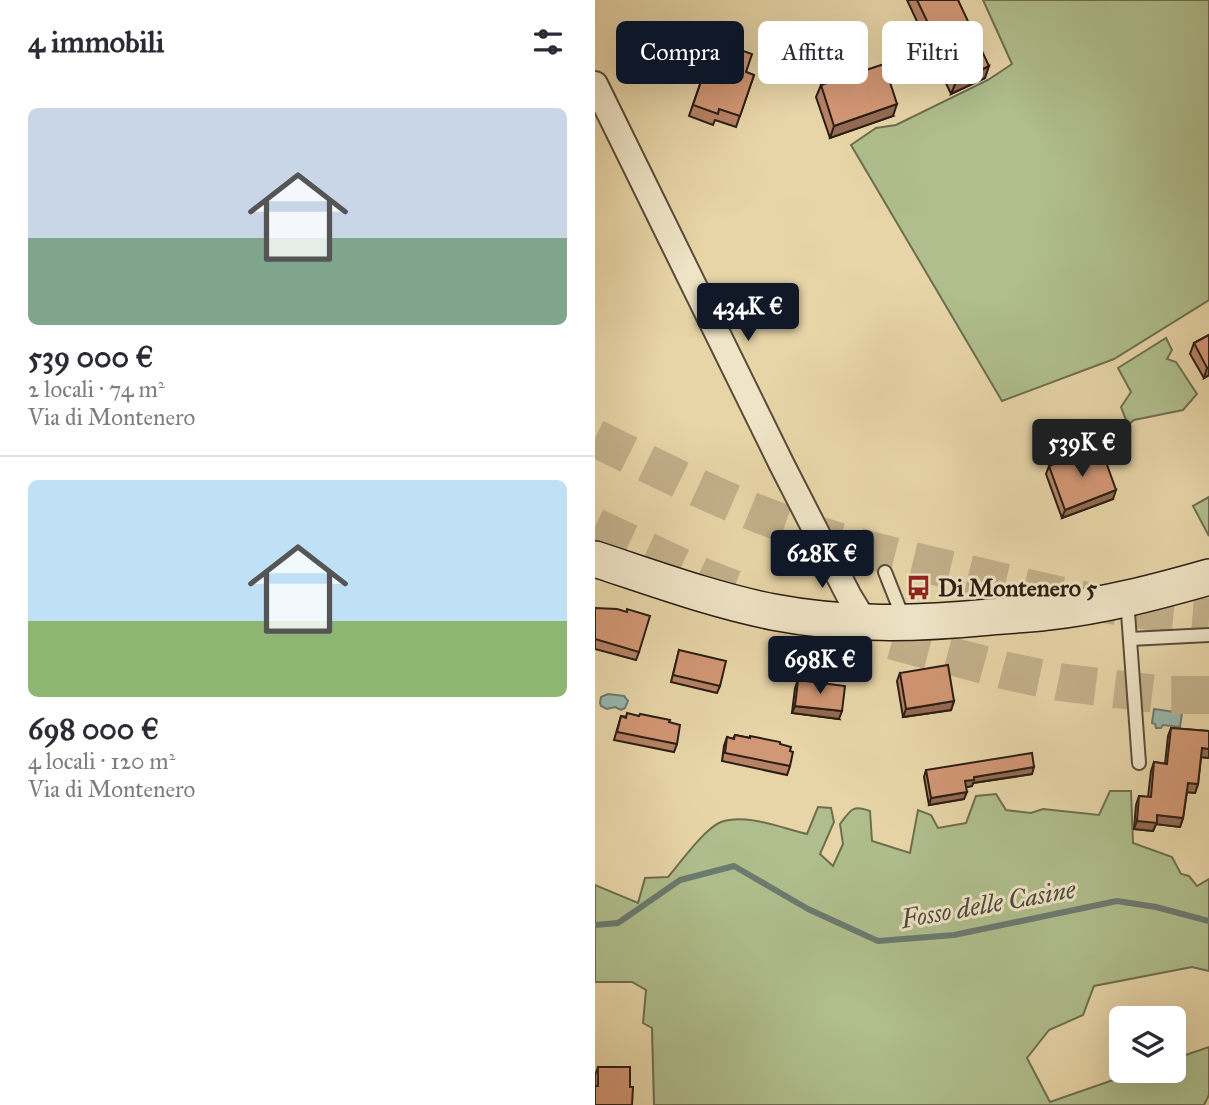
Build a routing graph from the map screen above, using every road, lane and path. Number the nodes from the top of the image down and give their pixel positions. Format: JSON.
{"nodes":[{"id":1,"x":595,"y":85,"type":"edge"},
{"id":2,"x":595,"y":559,"type":"edge"},
{"id":3,"x":885,"y":572,"type":"dead end"},
{"id":4,"x":1209,"y":577,"type":"edge"},
{"id":5,"x":1127,"y":598,"type":"junction"},
{"id":6,"x":865,"y":622,"type":"junction"},
{"id":7,"x":905,"y":622,"type":"junction"},
{"id":8,"x":1209,"y":635,"type":"edge"},
{"id":9,"x":1130,"y":639,"type":"junction"},
{"id":10,"x":1139,"y":763,"type":"dead end"}],
"edges":[{"from":1,"to":6,"type":"street"},
{"from":2,"to":6,"type":"street"},
{"from":3,"to":7,"type":"lane"},
{"from":4,"to":5,"type":"street"},
{"from":5,"to":7,"type":"street"},
{"from":5,"to":9,"type":"lane"},
{"from":6,"to":7,"type":"street"},
{"from":8,"to":9,"type":"lane"},
{"from":9,"to":10,"type":"lane"}]}
